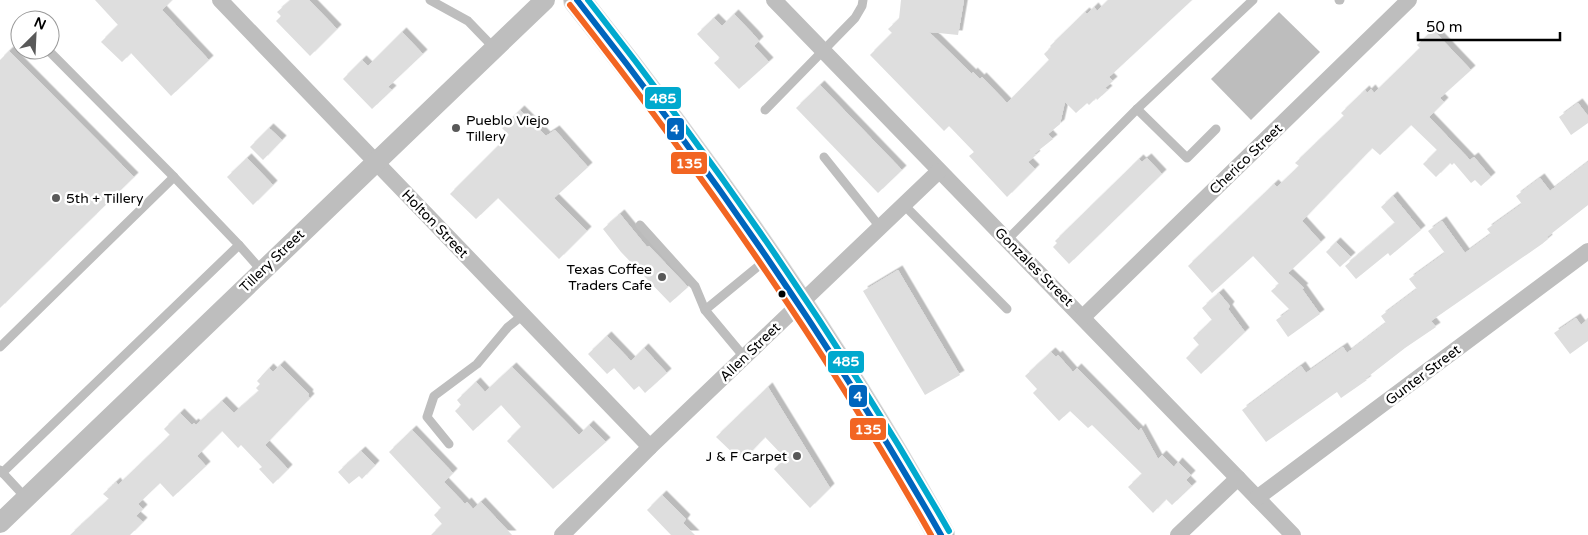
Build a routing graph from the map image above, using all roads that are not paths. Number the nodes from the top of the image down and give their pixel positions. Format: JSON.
{"nodes":[{"id":1,"x":220,"y":0,"type":"edge"},
{"id":2,"x":430,"y":0,"type":"edge"},
{"id":3,"x":545,"y":0,"type":"edge"},
{"id":4,"x":577,"y":0,"type":"edge"},
{"id":5,"x":774,"y":0,"type":"edge"},
{"id":6,"x":863,"y":0,"type":"edge"},
{"id":7,"x":1253,"y":0,"type":"edge"},
{"id":8,"x":1409,"y":0,"type":"edge"},
{"id":9,"x":495,"y":50,"type":"junction"},
{"id":10,"x":823,"y":50,"type":"junction"},
{"id":11,"x":58,"y":60,"type":"edge"},
{"id":12,"x":1137,"y":109,"type":"junction"},
{"id":13,"x":765,"y":110,"type":"dead end"},
{"id":14,"x":1216,"y":129,"type":"dead end"},
{"id":15,"x":824,"y":157,"type":"dead end"},
{"id":16,"x":376,"y":162,"type":"junction"},
{"id":17,"x":939,"y":171,"type":"junction"},
{"id":18,"x":174,"y":177,"type":"junction"},
{"id":19,"x":904,"y":205,"type":"junction"},
{"id":20,"x":640,"y":225,"type":"dead end"},
{"id":21,"x":880,"y":227,"type":"junction"},
{"id":22,"x":1007,"y":240,"type":"junction"},
{"id":23,"x":239,"y":245,"type":"junction"},
{"id":24,"x":1588,"y":252,"type":"edge"},
{"id":25,"x":770,"y":257,"type":"junction"},
{"id":26,"x":262,"y":271,"type":"junction"},
{"id":27,"x":800,"y":302,"type":"junction"},
{"id":28,"x":1007,"y":309,"type":"dead end"},
{"id":29,"x":705,"y":310,"type":"junction"},
{"id":30,"x":523,"y":315,"type":"junction"},
{"id":31,"x":1083,"y":317,"type":"junction"},
{"id":32,"x":0,"y":347,"type":"edge"},
{"id":33,"x":745,"y":358,"type":"junction"},
{"id":34,"x":450,"y":444,"type":"dead end"},
{"id":35,"x":650,"y":447,"type":"junction"},
{"id":36,"x":1,"y":472,"type":"edge"},
{"id":37,"x":1238,"y":478,"type":"junction"},
{"id":38,"x":26,"y":498,"type":"junction"},
{"id":39,"x":1257,"y":498,"type":"junction"},
{"id":40,"x":0,"y":523,"type":"edge"},
{"id":41,"x":562,"y":535,"type":"edge"},
{"id":42,"x":941,"y":535,"type":"edge"},
{"id":43,"x":1178,"y":535,"type":"edge"},
{"id":44,"x":1293,"y":535,"type":"edge"}],
"edges":[{"from":1,"to":16,"type":"street","name":"Holton Street"},
{"from":2,"to":9,"type":"lane"},
{"from":3,"to":9,"type":"street","name":"Tillery Street"},
{"from":4,"to":25,"type":"main road"},
{"from":5,"to":10,"type":"street","name":"Gonzales Street"},
{"from":6,"to":10,"type":"lane"},
{"from":7,"to":12,"type":"lane"},
{"from":8,"to":31,"type":"street","name":"Cherico Street"},
{"from":9,"to":16,"type":"street","name":"Tillery Street"},
{"from":10,"to":13,"type":"lane"},
{"from":10,"to":17,"type":"street","name":"Gonzales Street"},
{"from":11,"to":18,"type":"lane"},
{"from":12,"to":14,"type":"lane"},
{"from":12,"to":22,"type":"lane"},
{"from":15,"to":21,"type":"lane"},
{"from":16,"to":26,"type":"street","name":"Tillery Street"},
{"from":16,"to":30,"type":"street","name":"Holton Street"},
{"from":17,"to":19,"type":"street","name":"Allen Street"},
{"from":17,"to":22,"type":"street","name":"Gonzales Street"},
{"from":18,"to":23,"type":"lane"},
{"from":18,"to":32,"type":"lane"},
{"from":19,"to":21,"type":"street","name":"Allen Street"},
{"from":19,"to":28,"type":"lane"},
{"from":20,"to":29,"type":"lane"},
{"from":21,"to":27,"type":"street","name":"Allen Street"},
{"from":22,"to":31,"type":"street","name":"Gonzales Street"},
{"from":23,"to":26,"type":"lane"},
{"from":23,"to":36,"type":"lane"},
{"from":24,"to":39,"type":"street","name":"Gunter Street"},
{"from":25,"to":27,"type":"main road"},
{"from":25,"to":29,"type":"lane"},
{"from":26,"to":38,"type":"street","name":"Tillery Street"},
{"from":27,"to":33,"type":"street","name":"Allen Street"},
{"from":27,"to":42,"type":"main road"},
{"from":29,"to":33,"type":"lane"},
{"from":30,"to":34,"type":"lane"},
{"from":30,"to":35,"type":"street","name":"Holton Street"},
{"from":31,"to":37,"type":"street","name":"Gonzales Street"},
{"from":33,"to":35,"type":"street","name":"Allen Street"},
{"from":35,"to":41,"type":"street","name":"Allen Street"},
{"from":36,"to":38,"type":"lane"},
{"from":37,"to":39,"type":"street","name":"Gonzales Street"},
{"from":37,"to":43,"type":"street"},
{"from":38,"to":40,"type":"street","name":"Tillery Street"},
{"from":39,"to":44,"type":"street","name":"Gonzales Street"}]}
